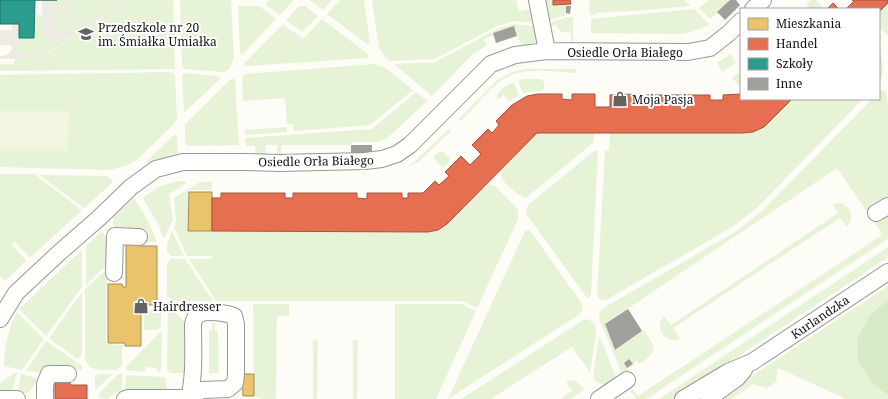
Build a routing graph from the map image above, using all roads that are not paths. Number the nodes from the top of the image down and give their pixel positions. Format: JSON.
{"nodes":[{"id":1,"x":537,"y":0,"type":"edge"},
{"id":2,"x":763,"y":0,"type":"edge"},
{"id":3,"x":754,"y":8,"type":"edge"},
{"id":4,"x":740,"y":22,"type":"edge"},
{"id":5,"x":547,"y":52,"type":"junction"},
{"id":6,"x":100,"y":218,"type":"junction"},
{"id":7,"x":115,"y":236,"type":"junction"},
{"id":8,"x":139,"y":237,"type":"dead end"},
{"id":9,"x":888,"y":272,"type":"edge"},
{"id":10,"x":114,"y":273,"type":"dead end"},
{"id":11,"x":0,"y":319,"type":"edge"},
{"id":12,"x":752,"y":362,"type":"junction"},
{"id":13,"x":68,"y":374,"type":"dead end"},
{"id":14,"x":628,"y":380,"type":"dead end"},
{"id":15,"x":189,"y":398,"type":"edge"},
{"id":16,"x":599,"y":398,"type":"edge"},
{"id":17,"x":0,"y":399,"type":"edge"},
{"id":18,"x":17,"y":399,"type":"edge"},
{"id":19,"x":44,"y":399,"type":"edge"},
{"id":20,"x":125,"y":399,"type":"edge"},
{"id":21,"x":683,"y":399,"type":"edge"},
{"id":22,"x":708,"y":399,"type":"edge"}],
"edges":[{"from":1,"to":5,"type":"street"},
{"from":2,"to":3,"type":"street"},
{"from":4,"to":5,"type":"street","name":"Osiedle Orła Białego"},
{"from":5,"to":6,"type":"street","name":"Osiedle Orła Białego"},
{"from":6,"to":7,"type":"street"},
{"from":6,"to":11,"type":"street","name":"Osiedle Orła Białego"},
{"from":7,"to":8,"type":"street"},
{"from":7,"to":10,"type":"street"},
{"from":9,"to":12,"type":"street","name":"Kurlandzka"},
{"from":12,"to":21,"type":"street","name":"Kurlandzka"},
{"from":12,"to":22,"type":"street","name":"Kurlandzka"},
{"from":13,"to":19,"type":"street"},
{"from":14,"to":16,"type":"street"},
{"from":15,"to":15,"type":"street"},
{"from":15,"to":20,"type":"street"},
{"from":17,"to":18,"type":"street"}]}
